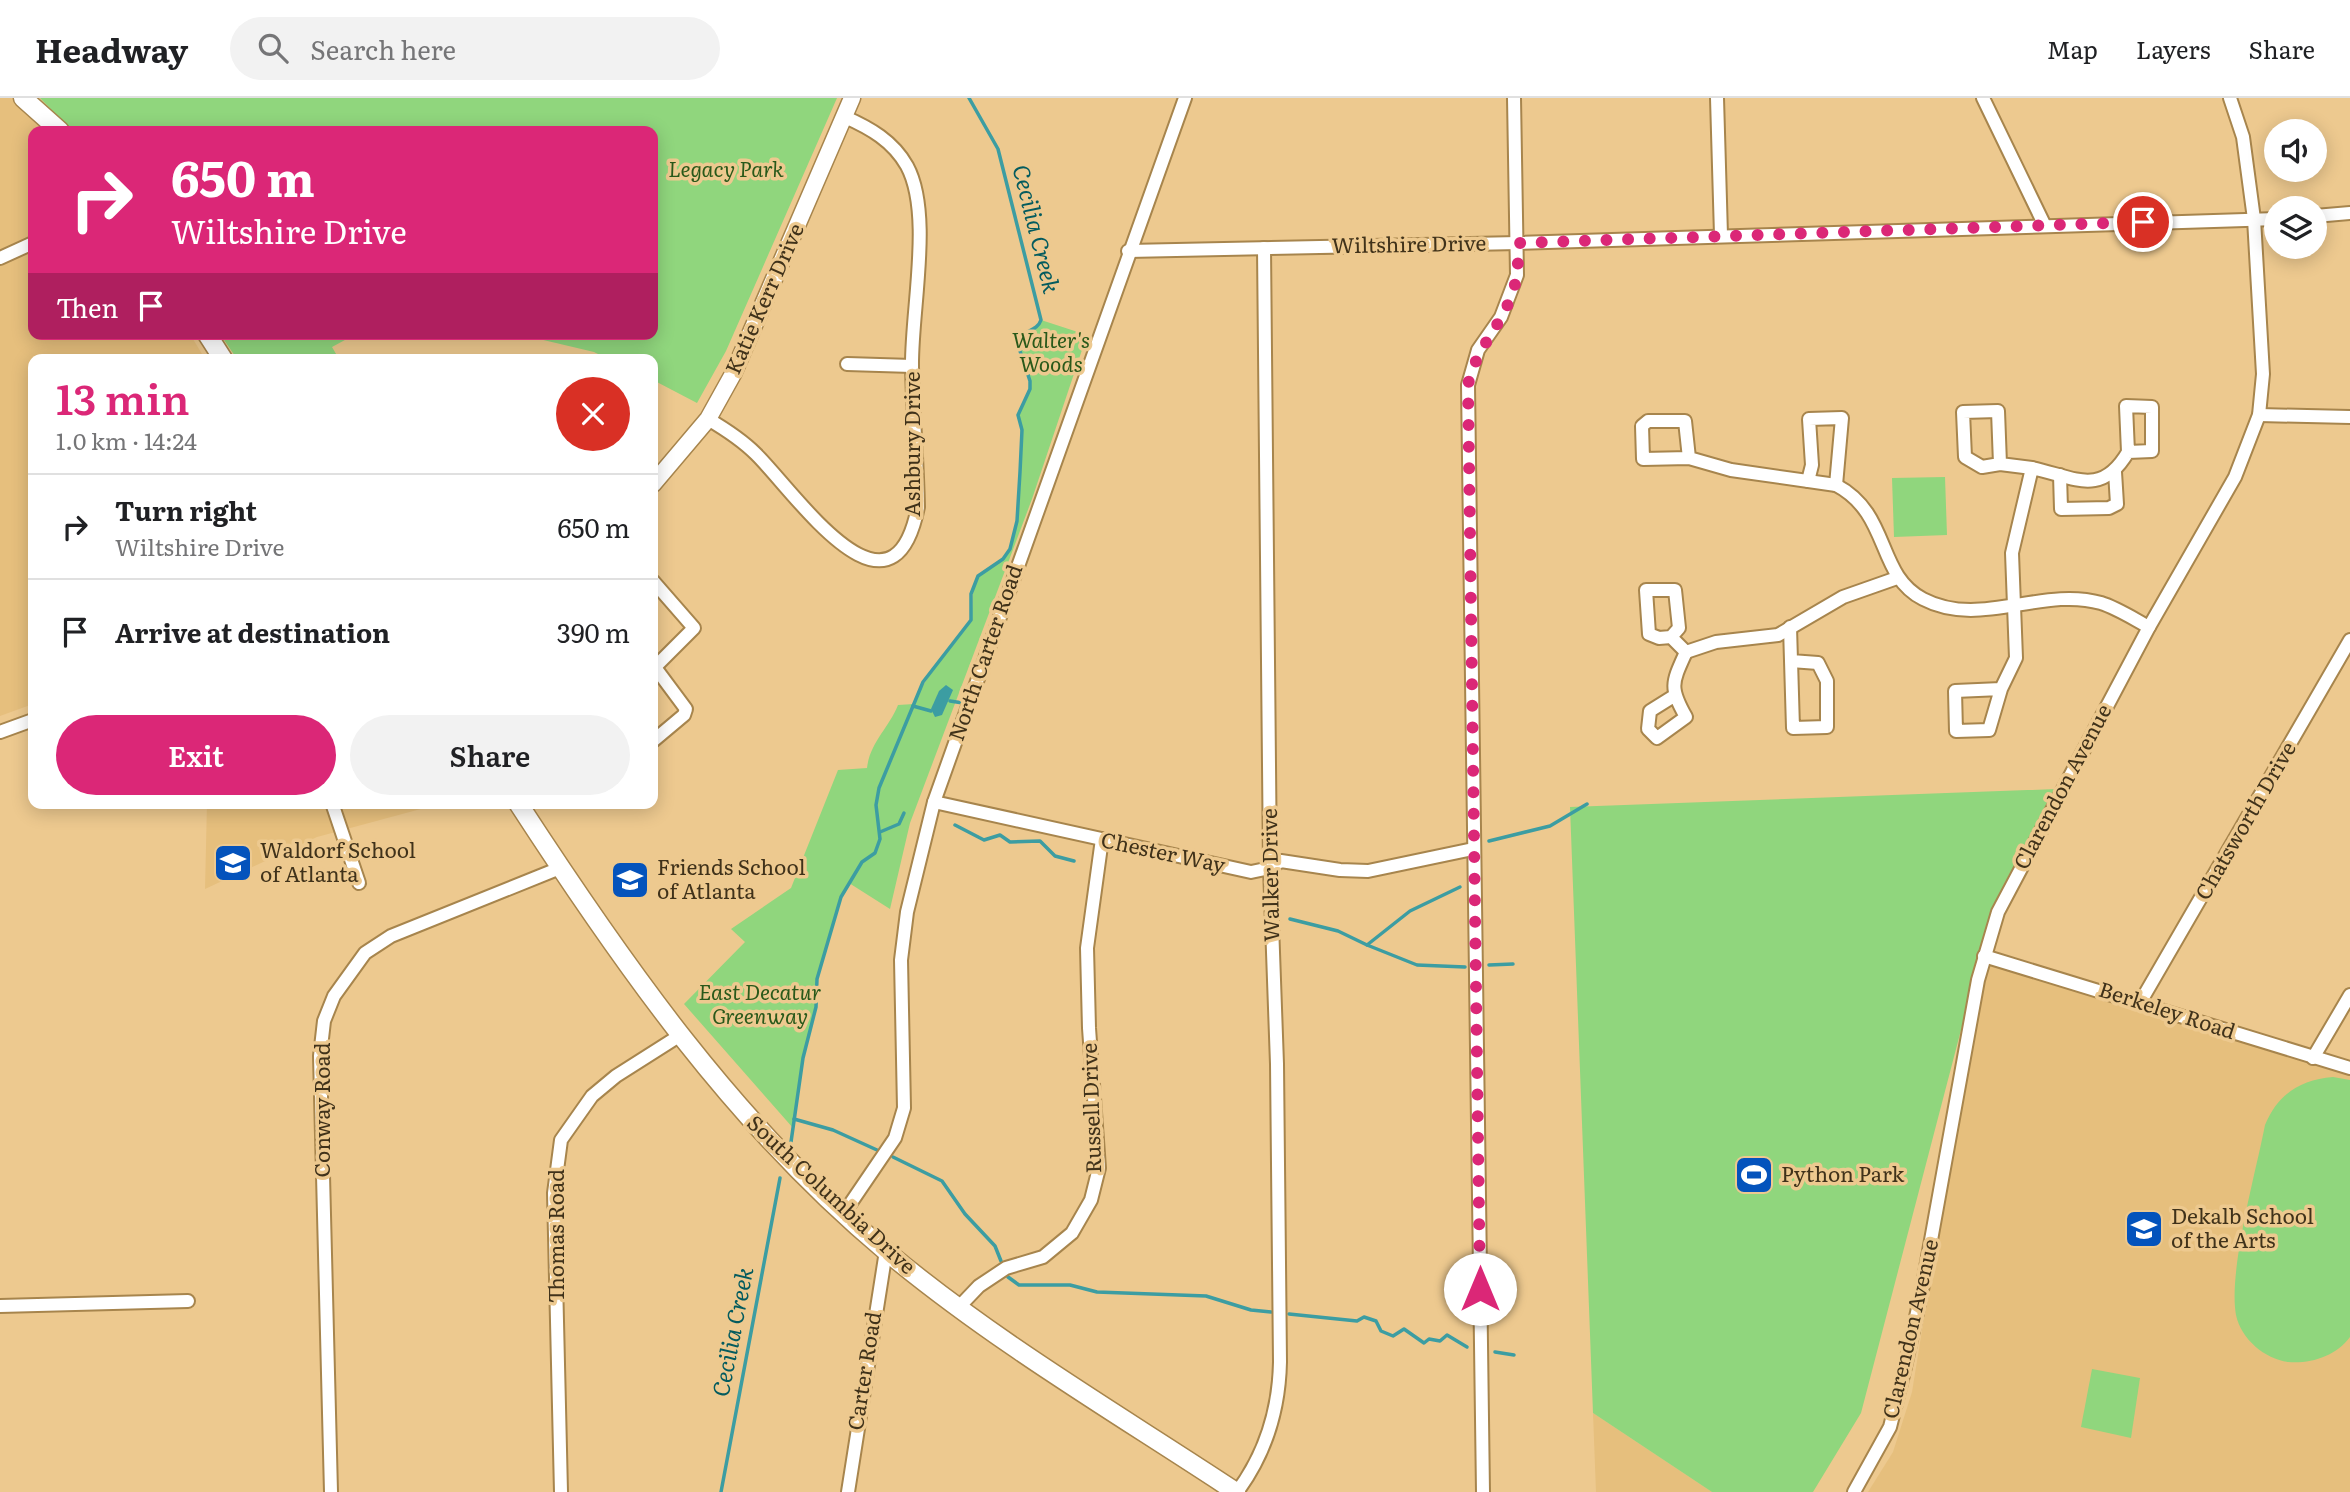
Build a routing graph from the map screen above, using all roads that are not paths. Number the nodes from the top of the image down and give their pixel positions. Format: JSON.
{"nodes":[{"id":1,"x":23,"y":98,"type":"edge"},
{"id":2,"x":852,"y":98,"type":"edge"},
{"id":3,"x":1185,"y":98,"type":"edge"},
{"id":4,"x":1514,"y":98,"type":"edge"},
{"id":5,"x":1717,"y":98,"type":"edge"},
{"id":6,"x":1983,"y":98,"type":"edge"},
{"id":7,"x":2230,"y":98,"type":"edge"},
{"id":8,"x":845,"y":117,"type":"junction"},
{"id":9,"x":54,"y":126,"type":"edge"},
{"id":10,"x":2350,"y":213,"type":"edge"},
{"id":11,"x":2327,"y":215,"type":"edge"},
{"id":12,"x":2255,"y":219,"type":"junction"},
{"id":13,"x":2264,"y":219,"type":"edge"},
{"id":14,"x":2044,"y":224,"type":"junction"},
{"id":15,"x":1721,"y":236,"type":"junction"},
{"id":16,"x":1519,"y":243,"type":"junction"},
{"id":17,"x":28,"y":245,"type":"edge"},
{"id":18,"x":1264,"y":248,"type":"junction"},
{"id":19,"x":1128,"y":251,"type":"junction"},
{"id":20,"x":0,"y":258,"type":"edge"},
{"id":21,"x":846,"y":364,"type":"dead end"},
{"id":22,"x":912,"y":366,"type":"junction"},
{"id":23,"x":2259,"y":415,"type":"junction"},
{"id":24,"x":2350,"y":417,"type":"edge"},
{"id":25,"x":708,"y":419,"type":"junction"},
{"id":26,"x":2128,"y":452,"type":"dead end"},
{"id":27,"x":1689,"y":458,"type":"junction"},
{"id":28,"x":2000,"y":464,"type":"junction"},
{"id":29,"x":2032,"y":468,"type":"junction"},
{"id":30,"x":2115,"y":471,"type":"junction"},
{"id":31,"x":2060,"y":475,"type":"junction"},
{"id":32,"x":658,"y":478,"type":"edge"},
{"id":33,"x":1808,"y":481,"type":"junction"},
{"id":34,"x":1836,"y":485,"type":"junction"},
{"id":35,"x":1898,"y":578,"type":"junction"},
{"id":36,"x":658,"y":587,"type":"edge"},
{"id":37,"x":2014,"y":607,"type":"junction"},
{"id":38,"x":1790,"y":627,"type":"junction"},
{"id":39,"x":2149,"y":627,"type":"junction"},
{"id":40,"x":1671,"y":636,"type":"dead end"},
{"id":41,"x":2350,"y":640,"type":"edge"},
{"id":42,"x":1686,"y":652,"type":"junction"},
{"id":43,"x":1791,"y":662,"type":"junction"},
{"id":44,"x":658,"y":664,"type":"edge"},
{"id":45,"x":658,"y":671,"type":"edge"},
{"id":46,"x":2001,"y":689,"type":"junction"},
{"id":47,"x":1674,"y":696,"type":"dead end"},
{"id":48,"x":28,"y":722,"type":"edge"},
{"id":49,"x":0,"y":732,"type":"edge"},
{"id":50,"x":658,"y":737,"type":"edge"},
{"id":51,"x":934,"y":802,"type":"junction"},
{"id":52,"x":334,"y":809,"type":"edge"},
{"id":53,"x":522,"y":809,"type":"edge"},
{"id":54,"x":1102,"y":839,"type":"junction"},
{"id":55,"x":1473,"y":849,"type":"junction"},
{"id":56,"x":560,"y":869,"type":"junction"},
{"id":57,"x":1270,"y":869,"type":"junction"},
{"id":58,"x":359,"y":883,"type":"dead end"},
{"id":59,"x":1984,"y":956,"type":"junction"},
{"id":60,"x":2350,"y":995,"type":"edge"},
{"id":61,"x":2141,"y":1001,"type":"junction"},
{"id":62,"x":678,"y":1036,"type":"junction"},
{"id":63,"x":2313,"y":1058,"type":"junction"},
{"id":64,"x":2350,"y":1068,"type":"edge"},
{"id":65,"x":844,"y":1213,"type":"junction"},
{"id":66,"x":886,"y":1251,"type":"junction"},
{"id":67,"x":188,"y":1301,"type":"dead end"},
{"id":68,"x":0,"y":1306,"type":"edge"},
{"id":69,"x":958,"y":1308,"type":"junction"},
{"id":70,"x":331,"y":1492,"type":"edge"},
{"id":71,"x":561,"y":1492,"type":"edge"},
{"id":72,"x":848,"y":1492,"type":"edge"},
{"id":73,"x":1236,"y":1492,"type":"edge"},
{"id":74,"x":1483,"y":1492,"type":"edge"},
{"id":75,"x":1854,"y":1492,"type":"edge"}],
"edges":[{"from":1,"to":9,"type":"main road"},
{"from":2,"to":8,"type":"street","name":"Katie Kerr Drive"},
{"from":3,"to":19,"type":"street","name":"North Carter Road"},
{"from":4,"to":16,"type":"street"},
{"from":5,"to":15,"type":"street"},
{"from":6,"to":14,"type":"street"},
{"from":7,"to":12,"type":"street","name":"Clarendon Avenue"},
{"from":8,"to":22,"type":"street","name":"Ashbury Drive"},
{"from":8,"to":25,"type":"street","name":"Katie Kerr Drive"},
{"from":10,"to":11,"type":"street"},
{"from":12,"to":13,"type":"street","name":"Wiltshire Drive"},
{"from":12,"to":14,"type":"street","name":"Wiltshire Drive"},
{"from":12,"to":23,"type":"street","name":"Clarendon Avenue"},
{"from":14,"to":15,"type":"street","name":"Wiltshire Drive"},
{"from":15,"to":16,"type":"street","name":"Wiltshire Drive"},
{"from":16,"to":18,"type":"street","name":"Wiltshire Drive"},
{"from":16,"to":55,"type":"street"},
{"from":17,"to":20,"type":"street"},
{"from":18,"to":19,"type":"street","name":"Wiltshire Drive"},
{"from":18,"to":57,"type":"street","name":"Walker Drive"},
{"from":19,"to":51,"type":"street","name":"North Carter Road"},
{"from":21,"to":22,"type":"street"},
{"from":22,"to":25,"type":"street","name":"Ashbury Drive"},
{"from":23,"to":24,"type":"street"},
{"from":23,"to":39,"type":"street","name":"Clarendon Avenue"},
{"from":25,"to":32,"type":"street","name":"Katie Kerr Drive"},
{"from":26,"to":30,"type":"street"},
{"from":27,"to":27,"type":"street"},
{"from":27,"to":33,"type":"street"},
{"from":28,"to":28,"type":"street"},
{"from":28,"to":29,"type":"street"},
{"from":29,"to":31,"type":"street"},
{"from":29,"to":37,"type":"street"},
{"from":30,"to":31,"type":"street"},
{"from":30,"to":31,"type":"street"},
{"from":33,"to":34,"type":"street"},
{"from":33,"to":34,"type":"street"},
{"from":34,"to":35,"type":"street"},
{"from":35,"to":37,"type":"street"},
{"from":35,"to":38,"type":"street"},
{"from":36,"to":44,"type":"street"},
{"from":37,"to":39,"type":"street"},
{"from":37,"to":46,"type":"street"},
{"from":38,"to":42,"type":"street"},
{"from":38,"to":43,"type":"street"},
{"from":39,"to":59,"type":"street","name":"Clarendon Avenue"},
{"from":40,"to":42,"type":"street"},
{"from":41,"to":61,"type":"street","name":"Chatsworth Drive"},
{"from":42,"to":47,"type":"street"},
{"from":43,"to":43,"type":"street"},
{"from":45,"to":50,"type":"street"},
{"from":46,"to":46,"type":"street"},
{"from":48,"to":49,"type":"street"},
{"from":51,"to":54,"type":"street","name":"Chester Way"},
{"from":51,"to":65,"type":"street","name":"North Carter Road"},
{"from":52,"to":58,"type":"street"},
{"from":53,"to":56,"type":"main road","name":"South Columbia Drive"},
{"from":54,"to":57,"type":"street","name":"Chester Way"},
{"from":54,"to":69,"type":"street","name":"Russell Drive"},
{"from":55,"to":57,"type":"street","name":"Chester Way"},
{"from":55,"to":74,"type":"street"},
{"from":56,"to":62,"type":"main road","name":"South Columbia Drive"},
{"from":56,"to":70,"type":"street","name":"Conway Road"},
{"from":57,"to":73,"type":"street","name":"Walker Drive"},
{"from":59,"to":61,"type":"street","name":"Berkeley Road"},
{"from":59,"to":75,"type":"street","name":"Clarendon Avenue"},
{"from":60,"to":63,"type":"street"},
{"from":61,"to":63,"type":"street","name":"Berkeley Road"},
{"from":62,"to":65,"type":"main road","name":"South Columbia Drive"},
{"from":62,"to":71,"type":"street","name":"Thomas Road"},
{"from":63,"to":64,"type":"street","name":"Berkeley Road"},
{"from":65,"to":66,"type":"main road","name":"South Columbia Drive"},
{"from":66,"to":69,"type":"main road","name":"South Columbia Drive"},
{"from":66,"to":72,"type":"street","name":"Carter Road"},
{"from":67,"to":68,"type":"street"},
{"from":69,"to":73,"type":"main road","name":"South Columbia Drive"}]}
